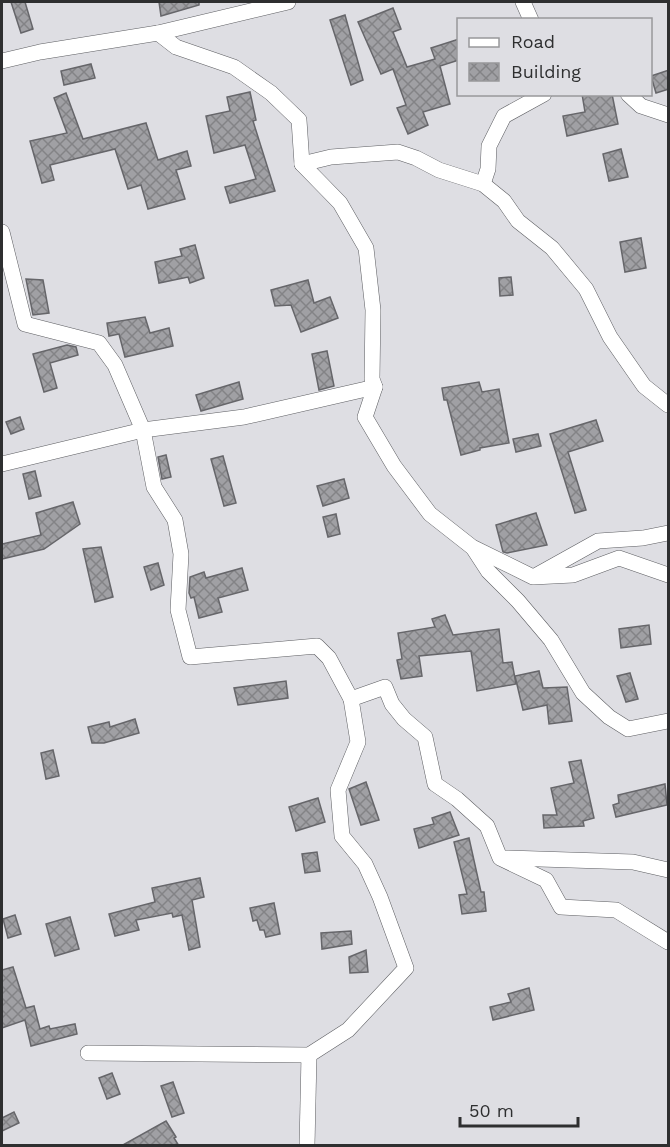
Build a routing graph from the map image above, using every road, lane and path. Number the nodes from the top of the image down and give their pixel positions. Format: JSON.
{"nodes":[{"id":1,"x":288,"y":2,"type":"edge"},
{"id":2,"x":523,"y":2,"type":"edge"},
{"id":3,"x":530,"y":18,"type":"edge"},
{"id":4,"x":158,"y":33,"type":"junction"},
{"id":5,"x":2,"y":61,"type":"edge"},
{"id":6,"x":540,"y":96,"type":"edge"},
{"id":7,"x":630,"y":96,"type":"edge"},
{"id":8,"x":669,"y":116,"type":"edge"},
{"id":9,"x":302,"y":164,"type":"junction"},
{"id":10,"x":483,"y":184,"type":"junction"},
{"id":11,"x":2,"y":232,"type":"edge"},
{"id":12,"x":375,"y":387,"type":"junction"},
{"id":13,"x":669,"y":405,"type":"edge"},
{"id":14,"x":142,"y":430,"type":"junction"},
{"id":15,"x":2,"y":464,"type":"edge"},
{"id":16,"x":669,"y":533,"type":"edge"},
{"id":17,"x":472,"y":548,"type":"junction"},
{"id":18,"x":669,"y":575,"type":"edge"},
{"id":19,"x":533,"y":577,"type":"junction"},
{"id":20,"x":351,"y":699,"type":"junction"},
{"id":21,"x":669,"y":721,"type":"edge"},
{"id":22,"x":501,"y":858,"type":"junction"},
{"id":23,"x":669,"y":870,"type":"edge"},
{"id":24,"x":669,"y":942,"type":"edge"},
{"id":25,"x":88,"y":1053,"type":"dead end"},
{"id":26,"x":309,"y":1055,"type":"junction"},
{"id":27,"x":307,"y":1146,"type":"edge"}],
"edges":[{"from":1,"to":4,"type":"street"},
{"from":2,"to":3,"type":"street"},
{"from":4,"to":5,"type":"street"},
{"from":4,"to":9,"type":"street"},
{"from":6,"to":10,"type":"street"},
{"from":7,"to":8,"type":"street"},
{"from":9,"to":10,"type":"street"},
{"from":9,"to":12,"type":"street"},
{"from":10,"to":13,"type":"street"},
{"from":11,"to":14,"type":"street"},
{"from":12,"to":14,"type":"street"},
{"from":12,"to":17,"type":"street"},
{"from":14,"to":15,"type":"street"},
{"from":14,"to":20,"type":"street"},
{"from":16,"to":19,"type":"street"},
{"from":17,"to":19,"type":"street"},
{"from":17,"to":21,"type":"street"},
{"from":18,"to":19,"type":"street"},
{"from":20,"to":22,"type":"street"},
{"from":20,"to":26,"type":"street"},
{"from":22,"to":23,"type":"street"},
{"from":22,"to":24,"type":"street"},
{"from":25,"to":26,"type":"street"},
{"from":26,"to":27,"type":"street"}]}
